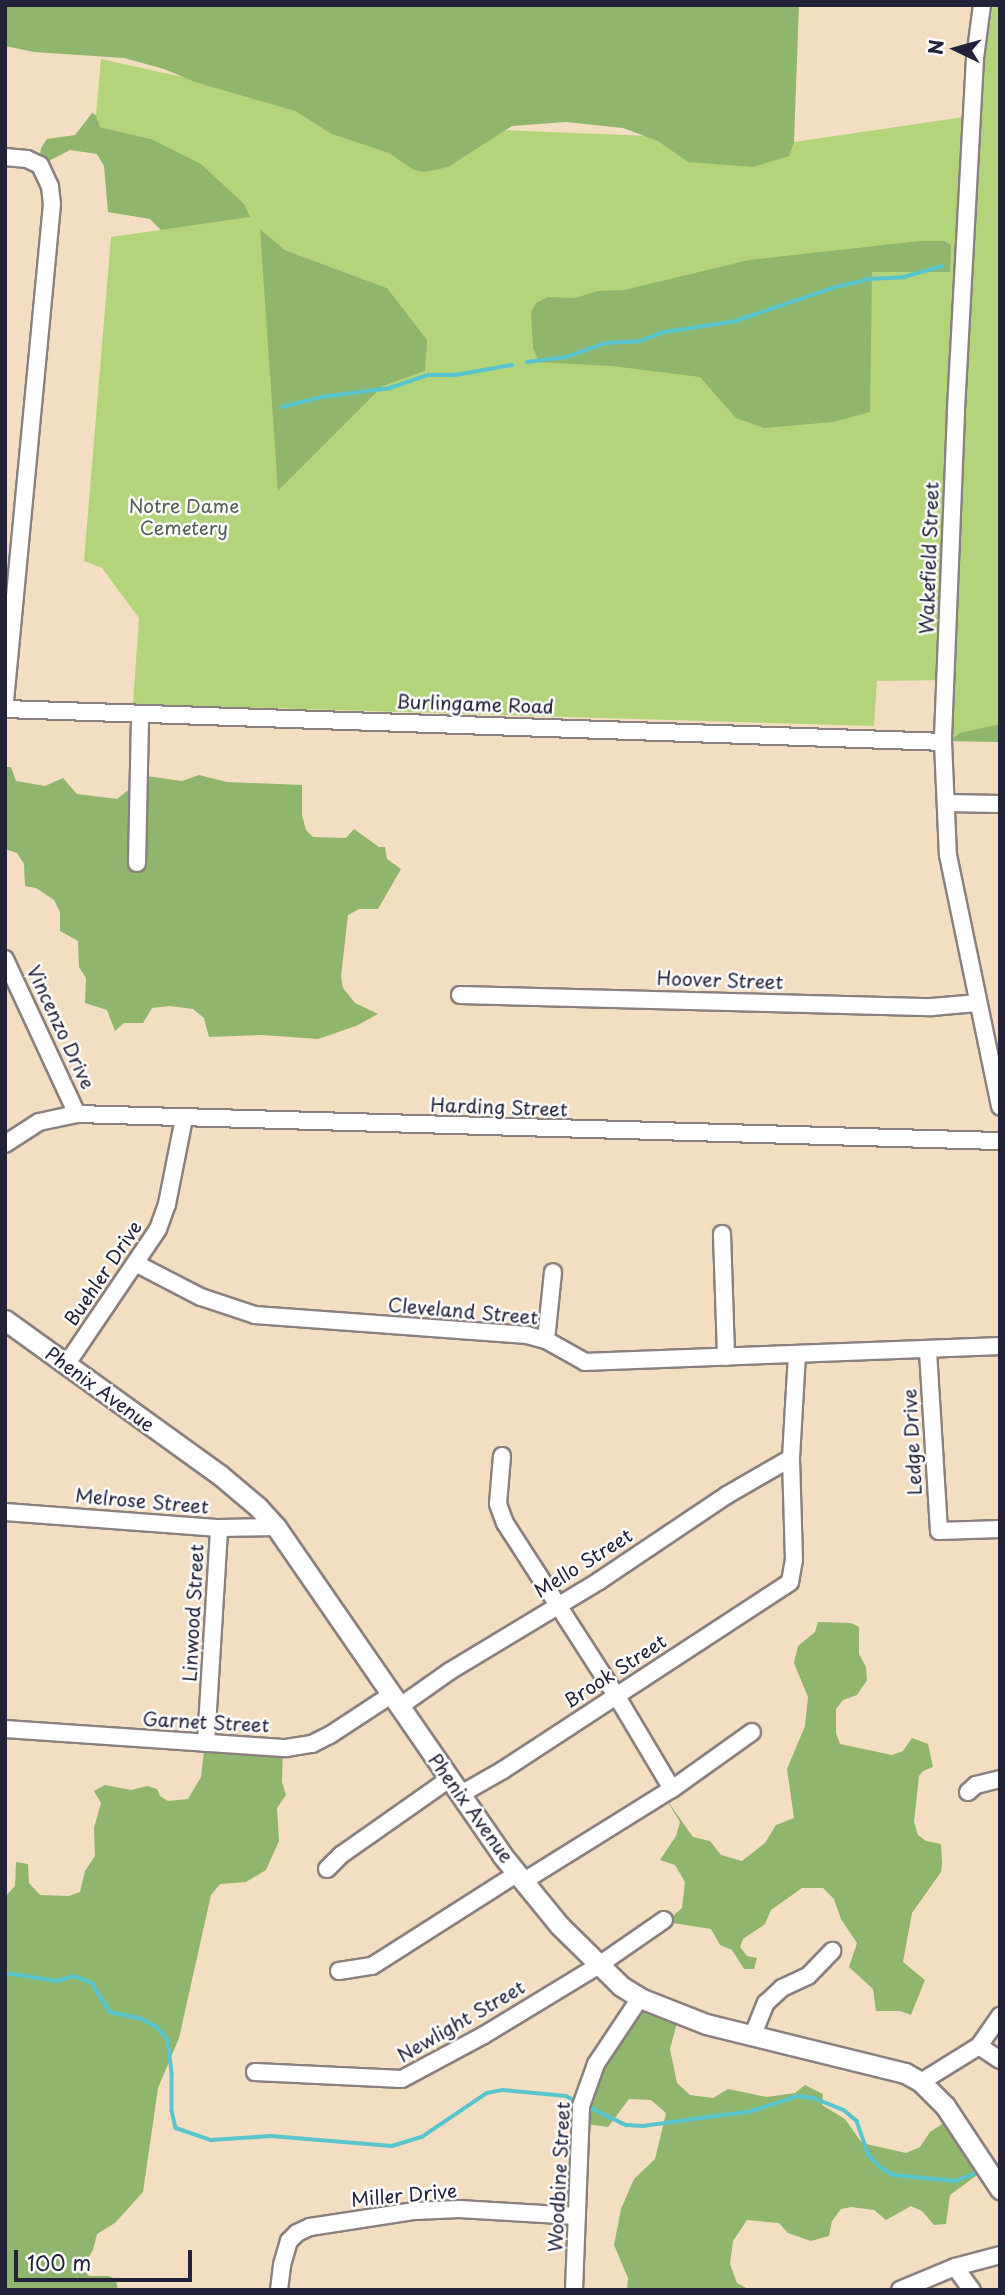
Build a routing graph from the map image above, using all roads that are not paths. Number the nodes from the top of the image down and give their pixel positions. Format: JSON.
{"nodes":[{"id":1,"x":982,"y":5,"type":"edge"},
{"id":2,"x":5,"y":157,"type":"edge"},
{"id":3,"x":5,"y":700,"type":"edge"},
{"id":4,"x":5,"y":709,"type":"edge"},
{"id":5,"x":140,"y":714,"type":"junction"},
{"id":6,"x":943,"y":743,"type":"junction"},
{"id":7,"x":946,"y":803,"type":"junction"},
{"id":8,"x":1000,"y":804,"type":"edge"},
{"id":9,"x":137,"y":863,"type":"dead end"},
{"id":10,"x":5,"y":959,"type":"edge"},
{"id":11,"x":460,"y":995,"type":"dead end"},
{"id":12,"x":978,"y":1003,"type":"junction"},
{"id":13,"x":994,"y":1049,"type":"edge"},
{"id":14,"x":1000,"y":1107,"type":"edge"},
{"id":15,"x":77,"y":1114,"type":"junction"},
{"id":16,"x":184,"y":1118,"type":"junction"},
{"id":17,"x":1000,"y":1141,"type":"edge"},
{"id":18,"x":5,"y":1144,"type":"edge"},
{"id":19,"x":722,"y":1234,"type":"dead end"},
{"id":20,"x":137,"y":1264,"type":"junction"},
{"id":21,"x":553,"y":1272,"type":"dead end"},
{"id":22,"x":5,"y":1320,"type":"edge"},
{"id":23,"x":545,"y":1340,"type":"junction"},
{"id":24,"x":1000,"y":1346,"type":"edge"},
{"id":25,"x":928,"y":1351,"type":"junction"},
{"id":26,"x":797,"y":1354,"type":"junction"},
{"id":27,"x":726,"y":1357,"type":"junction"},
{"id":28,"x":66,"y":1365,"type":"junction"},
{"id":29,"x":502,"y":1456,"type":"dead end"},
{"id":30,"x":791,"y":1458,"type":"junction"},
{"id":31,"x":5,"y":1512,"type":"edge"},
{"id":32,"x":276,"y":1527,"type":"junction"},
{"id":33,"x":219,"y":1528,"type":"junction"},
{"id":34,"x":1000,"y":1529,"type":"edge"},
{"id":35,"x":557,"y":1605,"type":"junction"},
{"id":36,"x":616,"y":1695,"type":"junction"},
{"id":37,"x":395,"y":1701,"type":"junction"},
{"id":38,"x":5,"y":1729,"type":"edge"},
{"id":39,"x":752,"y":1732,"type":"dead end"},
{"id":40,"x":206,"y":1743,"type":"junction"},
{"id":41,"x":1000,"y":1779,"type":"edge"},
{"id":42,"x":455,"y":1786,"type":"junction"},
{"id":43,"x":672,"y":1789,"type":"junction"},
{"id":44,"x":968,"y":1792,"type":"dead end"},
{"id":45,"x":327,"y":1869,"type":"dead end"},
{"id":46,"x":521,"y":1877,"type":"junction"},
{"id":47,"x":664,"y":1920,"type":"dead end"},
{"id":48,"x":832,"y":1951,"type":"dead end"},
{"id":49,"x":599,"y":1965,"type":"junction"},
{"id":50,"x":338,"y":1971,"type":"dead end"},
{"id":51,"x":640,"y":1998,"type":"junction"},
{"id":52,"x":1000,"y":2016,"type":"edge"},
{"id":53,"x":752,"y":2037,"type":"junction"},
{"id":54,"x":979,"y":2046,"type":"junction"},
{"id":55,"x":1000,"y":2060,"type":"edge"},
{"id":56,"x":255,"y":2072,"type":"dead end"},
{"id":57,"x":921,"y":2082,"type":"junction"},
{"id":58,"x":1000,"y":2189,"type":"edge"},
{"id":59,"x":577,"y":2216,"type":"junction"},
{"id":60,"x":1000,"y":2255,"type":"edge"},
{"id":61,"x":955,"y":2267,"type":"junction"},
{"id":62,"x":279,"y":2290,"type":"edge"},
{"id":63,"x":574,"y":2290,"type":"edge"},
{"id":64,"x":900,"y":2290,"type":"edge"},
{"id":65,"x":972,"y":2290,"type":"edge"}],
"edges":[{"from":1,"to":6,"type":"street","name":"Wakefield Street"},
{"from":2,"to":3,"type":"street"},
{"from":4,"to":5,"type":"street","name":"Burlingame Road"},
{"from":5,"to":6,"type":"street","name":"Burlingame Road"},
{"from":5,"to":9,"type":"street"},
{"from":6,"to":7,"type":"street","name":"Wakefield Street"},
{"from":7,"to":8,"type":"street"},
{"from":7,"to":12,"type":"street","name":"Wakefield Street"},
{"from":10,"to":15,"type":"street","name":"Vincenzo Drive"},
{"from":11,"to":12,"type":"street","name":"Hoover Street"},
{"from":12,"to":13,"type":"street","name":"Wakefield Street"},
{"from":13,"to":14,"type":"street","name":"Wakefield Street"},
{"from":15,"to":16,"type":"street","name":"Harding Street"},
{"from":15,"to":18,"type":"street","name":"Harding Street"},
{"from":16,"to":17,"type":"street","name":"Harding Street"},
{"from":16,"to":20,"type":"street","name":"Buehler Drive"},
{"from":19,"to":27,"type":"street"},
{"from":20,"to":23,"type":"street","name":"Cleveland Street"},
{"from":20,"to":28,"type":"street","name":"Buehler Drive"},
{"from":21,"to":23,"type":"street"},
{"from":22,"to":28,"type":"main road","name":"Phenix Avenue"},
{"from":23,"to":27,"type":"street","name":"Cleveland Street"},
{"from":24,"to":25,"type":"street","name":"Cleveland Street"},
{"from":25,"to":26,"type":"street","name":"Cleveland Street"},
{"from":25,"to":34,"type":"street","name":"Ledge Drive"},
{"from":26,"to":27,"type":"street","name":"Cleveland Street"},
{"from":26,"to":30,"type":"street"},
{"from":28,"to":32,"type":"main road","name":"Phenix Avenue"},
{"from":29,"to":35,"type":"street"},
{"from":30,"to":35,"type":"street","name":"Mello Street"},
{"from":30,"to":36,"type":"street","name":"Brook Street"},
{"from":31,"to":33,"type":"street","name":"Melrose Street"},
{"from":32,"to":33,"type":"street","name":"Melrose Street"},
{"from":32,"to":37,"type":"main road","name":"Phenix Avenue"},
{"from":33,"to":40,"type":"street","name":"Linwood Street"},
{"from":35,"to":36,"type":"street"},
{"from":35,"to":37,"type":"street","name":"Mello Street"},
{"from":36,"to":42,"type":"street","name":"Brook Street"},
{"from":36,"to":43,"type":"street"},
{"from":37,"to":40,"type":"street","name":"Garnet Street"},
{"from":37,"to":42,"type":"main road","name":"Phenix Avenue"},
{"from":38,"to":40,"type":"street","name":"Garnet Street"},
{"from":39,"to":43,"type":"street"},
{"from":41,"to":44,"type":"street"},
{"from":42,"to":45,"type":"street","name":"Brook Street"},
{"from":42,"to":46,"type":"main road","name":"Phenix Avenue"},
{"from":43,"to":46,"type":"street"},
{"from":46,"to":49,"type":"main road","name":"Phenix Avenue"},
{"from":46,"to":50,"type":"street"},
{"from":47,"to":49,"type":"street","name":"Newlight Street"},
{"from":48,"to":53,"type":"street"},
{"from":49,"to":51,"type":"main road","name":"Phenix Avenue"},
{"from":49,"to":56,"type":"street","name":"Newlight Street"},
{"from":51,"to":53,"type":"main road","name":"Phenix Avenue"},
{"from":51,"to":59,"type":"street","name":"Woodbine Street"},
{"from":52,"to":54,"type":"street"},
{"from":53,"to":57,"type":"main road","name":"Phenix Avenue"},
{"from":54,"to":55,"type":"street"},
{"from":54,"to":57,"type":"street"},
{"from":57,"to":58,"type":"main road","name":"Phenix Avenue"},
{"from":59,"to":62,"type":"street","name":"Miller Drive"},
{"from":59,"to":63,"type":"street","name":"Woodbine Street"},
{"from":60,"to":61,"type":"street"},
{"from":61,"to":64,"type":"street"},
{"from":61,"to":65,"type":"street"}]}
